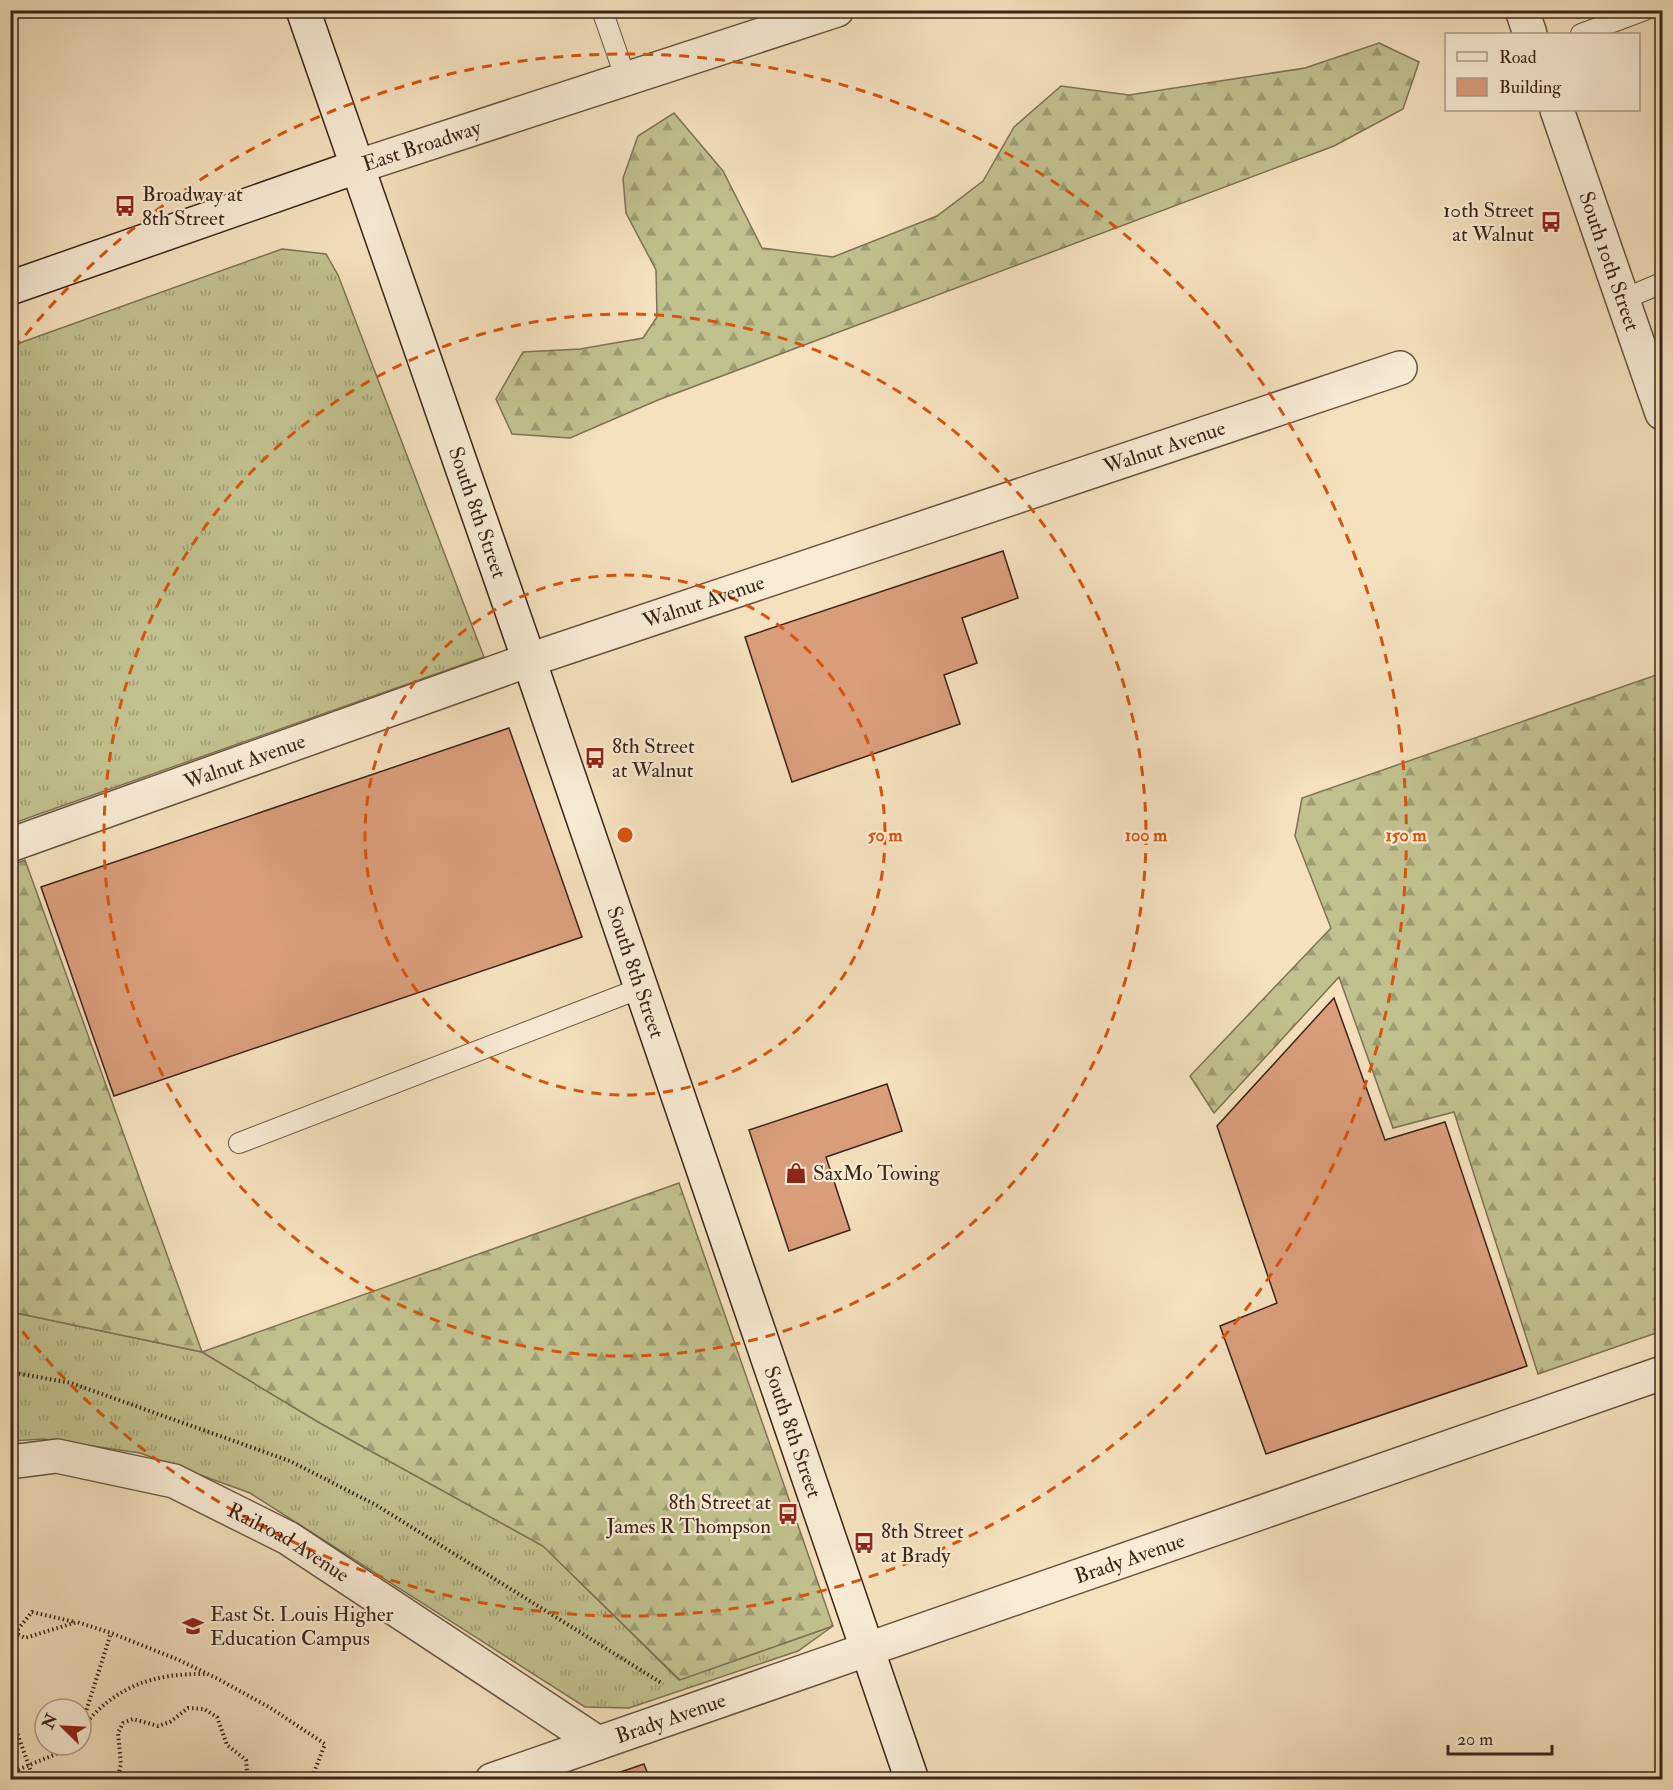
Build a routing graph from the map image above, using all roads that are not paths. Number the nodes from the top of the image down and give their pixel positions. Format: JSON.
{"nodes":[{"id":1,"x":303,"y":10,"type":"edge"},
{"id":2,"x":602,"y":10,"type":"edge"},
{"id":3,"x":837,"y":10,"type":"edge"},
{"id":4,"x":1522,"y":10,"type":"edge"},
{"id":5,"x":1645,"y":10,"type":"edge"},
{"id":6,"x":1530,"y":33,"type":"edge"},
{"id":7,"x":1584,"y":33,"type":"edge"},
{"id":8,"x":626,"y":79,"type":"junction"},
{"id":9,"x":1557,"y":111,"type":"edge"},
{"id":10,"x":356,"y":167,"type":"junction"},
{"id":11,"x":1662,"y":283,"type":"edge"},
{"id":12,"x":10,"y":288,"type":"edge"},
{"id":13,"x":1624,"y":298,"type":"junction"},
{"id":14,"x":1400,"y":368,"type":"dead end"},
{"id":15,"x":1662,"y":412,"type":"edge"},
{"id":16,"x":529,"y":660,"type":"junction"},
{"id":17,"x":10,"y":845,"type":"edge"},
{"id":18,"x":641,"y":988,"type":"junction"},
{"id":19,"x":238,"y":1143,"type":"dead end"},
{"id":20,"x":1662,"y":1373,"type":"edge"},
{"id":21,"x":10,"y":1462,"type":"edge"},
{"id":22,"x":867,"y":1650,"type":"junction"},
{"id":23,"x":598,"y":1743,"type":"junction"},
{"id":24,"x":492,"y":1779,"type":"edge"},
{"id":25,"x":912,"y":1779,"type":"edge"}],
"edges":[{"from":1,"to":10,"type":"street","name":"South 8th Street"},
{"from":2,"to":8,"type":"lane"},
{"from":3,"to":8,"type":"street","name":"East Broadway"},
{"from":4,"to":6,"type":"street"},
{"from":5,"to":7,"type":"lane"},
{"from":8,"to":10,"type":"street","name":"East Broadway"},
{"from":9,"to":13,"type":"street","name":"South 10th Street"},
{"from":10,"to":12,"type":"street","name":"East Broadway"},
{"from":10,"to":16,"type":"street","name":"South 8th Street"},
{"from":11,"to":13,"type":"lane"},
{"from":13,"to":15,"type":"street","name":"South 10th Street"},
{"from":14,"to":16,"type":"street","name":"Walnut Avenue"},
{"from":16,"to":17,"type":"street","name":"Walnut Avenue"},
{"from":16,"to":18,"type":"street","name":"South 8th Street"},
{"from":18,"to":19,"type":"lane"},
{"from":18,"to":22,"type":"street","name":"South 8th Street"},
{"from":20,"to":22,"type":"street","name":"Brady Avenue"},
{"from":21,"to":23,"type":"street","name":"Railroad Avenue"},
{"from":22,"to":23,"type":"street","name":"Brady Avenue"},
{"from":22,"to":25,"type":"street","name":"South 8th Street"},
{"from":23,"to":24,"type":"street","name":"Brady Avenue"}]}
